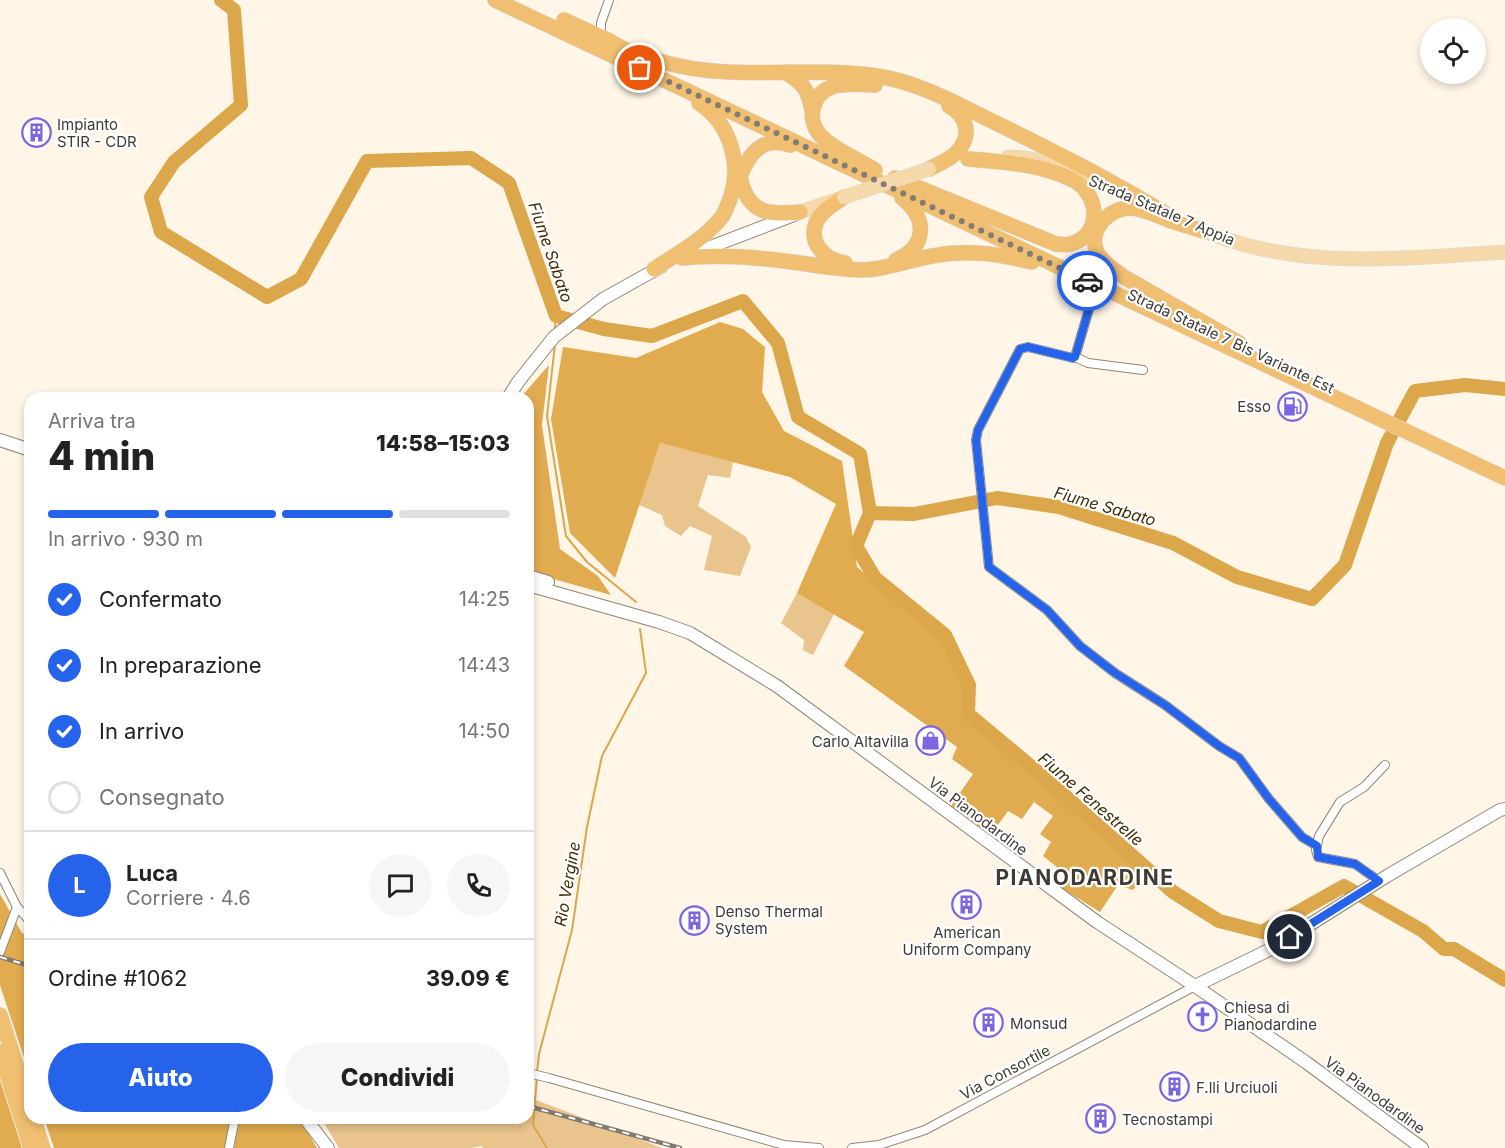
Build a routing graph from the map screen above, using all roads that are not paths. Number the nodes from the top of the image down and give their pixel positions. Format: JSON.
{"nodes":[{"id":1,"x":495,"y":0,"type":"edge"},
{"id":2,"x":519,"y":0,"type":"edge"},
{"id":3,"x":609,"y":0,"type":"edge"},
{"id":4,"x":601,"y":37,"type":"junction"},
{"id":5,"x":640,"y":68,"type":"junction"},
{"id":6,"x":785,"y":72,"type":"junction"},
{"id":7,"x":812,"y":110,"type":"junction"},
{"id":8,"x":968,"y":159,"type":"junction"},
{"id":9,"x":832,"y":160,"type":"junction"},
{"id":10,"x":929,"y":169,"type":"junction"},
{"id":11,"x":872,"y":174,"type":"junction"},
{"id":12,"x":895,"y":178,"type":"junction"},
{"id":13,"x":844,"y":197,"type":"junction"},
{"id":14,"x":800,"y":212,"type":"junction"},
{"id":15,"x":1166,"y":214,"type":"junction"},
{"id":16,"x":1206,"y":232,"type":"junction"},
{"id":17,"x":1505,"y":252,"type":"edge"},
{"id":18,"x":682,"y":258,"type":"junction"},
{"id":19,"x":647,"y":272,"type":"junction"},
{"id":20,"x":1072,"y":274,"type":"junction"},
{"id":21,"x":1096,"y":285,"type":"junction"},
{"id":22,"x":1242,"y":345,"type":"junction"},
{"id":23,"x":1075,"y":357,"type":"junction"},
{"id":24,"x":1143,"y":370,"type":"dead end"},
{"id":25,"x":512,"y":392,"type":"edge"},
{"id":26,"x":1366,"y":409,"type":"junction"},
{"id":27,"x":1418,"y":432,"type":"junction"},
{"id":28,"x":0,"y":440,"type":"edge"},
{"id":29,"x":24,"y":448,"type":"edge"},
{"id":30,"x":1505,"y":470,"type":"edge"},
{"id":31,"x":1505,"y":478,"type":"edge"},
{"id":32,"x":534,"y":578,"type":"edge"},
{"id":33,"x":534,"y":587,"type":"edge"},
{"id":34,"x":534,"y":596,"type":"edge"},
{"id":35,"x":658,"y":622,"type":"junction"},
{"id":36,"x":1385,"y":765,"type":"dead end"},
{"id":37,"x":1505,"y":809,"type":"edge"},
{"id":38,"x":1317,"y":846,"type":"junction"},
{"id":39,"x":0,"y":873,"type":"edge"},
{"id":40,"x":1379,"y":881,"type":"junction"},
{"id":41,"x":17,"y":907,"type":"junction"},
{"id":42,"x":24,"y":915,"type":"edge"},
{"id":43,"x":1,"y":950,"type":"edge"},
{"id":44,"x":1195,"y":986,"type":"junction"},
{"id":45,"x":0,"y":1015,"type":"edge"},
{"id":46,"x":0,"y":1052,"type":"edge"},
{"id":47,"x":534,"y":1074,"type":"edge"},
{"id":48,"x":24,"y":1089,"type":"edge"},
{"id":49,"x":35,"y":1124,"type":"edge"},
{"id":50,"x":234,"y":1124,"type":"edge"},
{"id":51,"x":310,"y":1124,"type":"edge"},
{"id":52,"x":31,"y":1148,"type":"edge"},
{"id":53,"x":43,"y":1148,"type":"edge"},
{"id":54,"x":229,"y":1148,"type":"edge"},
{"id":55,"x":328,"y":1148,"type":"edge"},
{"id":56,"x":819,"y":1148,"type":"edge"},
{"id":57,"x":852,"y":1148,"type":"edge"},
{"id":58,"x":1422,"y":1148,"type":"edge"}],
"edges":[{"from":1,"to":5,"type":"highway"},
{"from":2,"to":4,"type":"highway"},
{"from":3,"to":4,"type":"street"},
{"from":4,"to":6,"type":"highway"},
{"from":4,"to":11,"type":"highway","name":"Strada Statale 7 Bis Variante Est"},
{"from":5,"to":9,"type":"highway"},
{"from":5,"to":19,"type":"highway"},
{"from":6,"to":7,"type":"highway"},
{"from":6,"to":15,"type":"highway"},
{"from":7,"to":10,"type":"highway"},
{"from":7,"to":11,"type":"highway"},
{"from":8,"to":10,"type":"main road","name":"Strada Statale 7 Appia"},
{"from":8,"to":12,"type":"highway"},
{"from":8,"to":15,"type":"main road","name":"Strada Statale 7 Appia"},
{"from":9,"to":11,"type":"highway"},
{"from":9,"to":14,"type":"highway"},
{"from":10,"to":13,"type":"main road","name":"Strada Statale 7 Appia","bridge":true},
{"from":11,"to":12,"type":"highway","name":"Strada Statale 7 Bis Variante Est"},
{"from":11,"to":13,"type":"highway"},
{"from":11,"to":20,"type":"highway","name":"Strada Statale 7 Bis Variante Est"},
{"from":12,"to":22,"type":"highway","name":"Strada Statale 7 Bis Variante Est"},
{"from":13,"to":14,"type":"main road","name":"Strada Statale 7 Appia"},
{"from":14,"to":18,"type":"street"},
{"from":15,"to":16,"type":"main road","name":"Strada Statale 7 Appia"},
{"from":16,"to":17,"type":"main road","name":"Strada Statale 7 Appia"},
{"from":16,"to":22,"type":"highway"},
{"from":18,"to":19,"type":"street"},
{"from":18,"to":20,"type":"highway"},
{"from":19,"to":25,"type":"street"},
{"from":20,"to":21,"type":"highway","name":"Strada Statale 7 Bis Variante Est"},
{"from":21,"to":23,"type":"street"},
{"from":21,"to":26,"type":"highway","name":"Strada Statale 7 Bis Variante Est"},
{"from":22,"to":26,"type":"highway","name":"Strada Statale 7 Bis Variante Est"},
{"from":23,"to":24,"type":"street"},
{"from":23,"to":38,"type":"street"},
{"from":26,"to":27,"type":"highway","name":"Strada Statale 7 Bis Variante Est"},
{"from":27,"to":30,"type":"highway","name":"Strada Statale 7 Bis Variante Est"},
{"from":27,"to":31,"type":"highway","name":"Strada Statale 7 Bis Variante Est"},
{"from":28,"to":29,"type":"street"},
{"from":32,"to":35,"type":"street"},
{"from":33,"to":35,"type":"street"},
{"from":34,"to":35,"type":"street"},
{"from":35,"to":44,"type":"street","name":"Via Pianodardine"},
{"from":36,"to":38,"type":"street"},
{"from":37,"to":40,"type":"street"},
{"from":38,"to":40,"type":"street"},
{"from":39,"to":41,"type":"street"},
{"from":40,"to":44,"type":"street"},
{"from":41,"to":42,"type":"street"},
{"from":41,"to":43,"type":"street"},
{"from":44,"to":57,"type":"street","name":"Via Consortile"},
{"from":44,"to":58,"type":"street","name":"Via Pianodardine"},
{"from":45,"to":48,"type":"highway"},
{"from":46,"to":52,"type":"highway"},
{"from":47,"to":56,"type":"street"},
{"from":49,"to":53,"type":"highway"},
{"from":50,"to":54,"type":"street"},
{"from":51,"to":55,"type":"street"}]}
